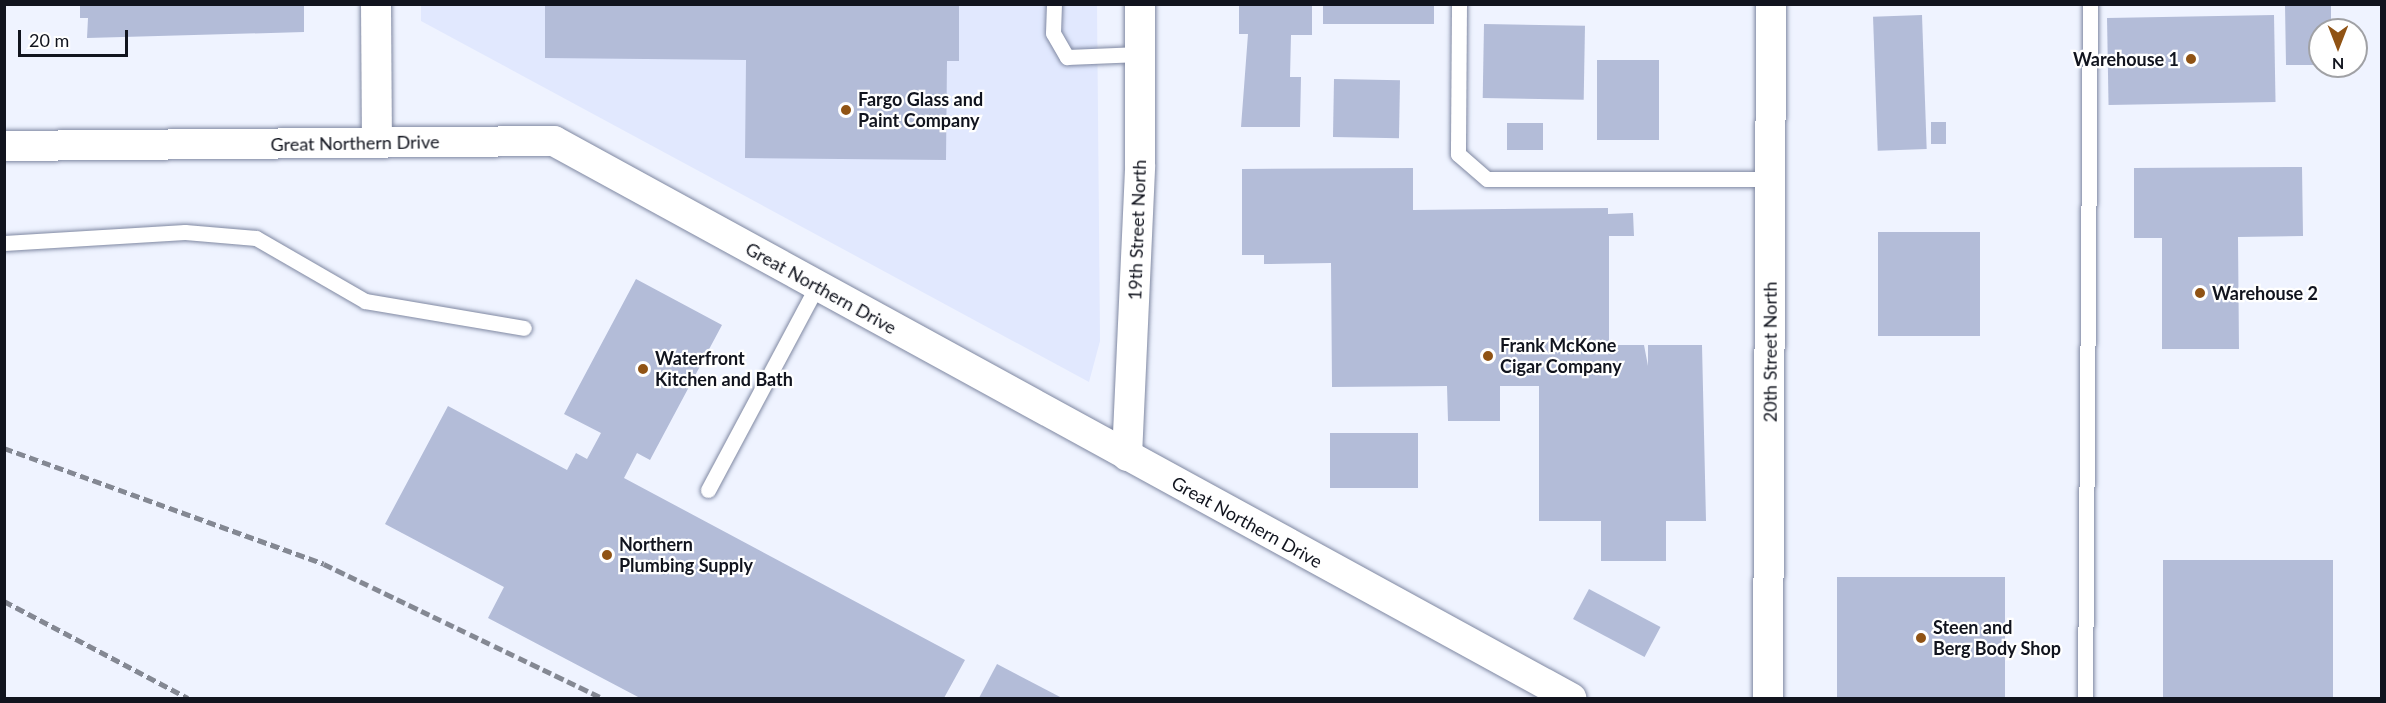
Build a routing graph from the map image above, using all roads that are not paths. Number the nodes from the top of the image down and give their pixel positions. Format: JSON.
{"nodes":[{"id":1,"x":376,"y":4,"type":"edge"},
{"id":2,"x":1054,"y":4,"type":"edge"},
{"id":3,"x":1140,"y":4,"type":"edge"},
{"id":4,"x":1460,"y":4,"type":"edge"},
{"id":5,"x":1771,"y":4,"type":"edge"},
{"id":6,"x":2091,"y":4,"type":"edge"},
{"id":7,"x":1140,"y":54,"type":"junction"},
{"id":8,"x":377,"y":143,"type":"junction"},
{"id":9,"x":4,"y":146,"type":"edge"},
{"id":10,"x":1771,"y":179,"type":"junction"},
{"id":11,"x":4,"y":243,"type":"edge"},
{"id":12,"x":817,"y":286,"type":"junction"},
{"id":13,"x":524,"y":328,"type":"dead end"},
{"id":14,"x":1127,"y":456,"type":"junction"},
{"id":15,"x":708,"y":490,"type":"dead end"},
{"id":16,"x":1571,"y":699,"type":"edge"},
{"id":17,"x":1768,"y":699,"type":"edge"},
{"id":18,"x":2085,"y":699,"type":"edge"}],
"edges":[{"from":1,"to":8,"type":"street"},
{"from":2,"to":7,"type":"lane"},
{"from":3,"to":7,"type":"street","name":"19th Street North"},
{"from":4,"to":10,"type":"lane"},
{"from":5,"to":10,"type":"street","name":"20th Street North"},
{"from":6,"to":18,"type":"lane"},
{"from":7,"to":14,"type":"street","name":"19th Street North"},
{"from":8,"to":9,"type":"street","name":"Great Northern Drive"},
{"from":8,"to":12,"type":"street","name":"Great Northern Drive"},
{"from":10,"to":17,"type":"street","name":"20th Street North"},
{"from":11,"to":13,"type":"lane"},
{"from":12,"to":14,"type":"street","name":"Great Northern Drive"},
{"from":12,"to":15,"type":"lane"},
{"from":14,"to":16,"type":"street","name":"Great Northern Drive"}]}
